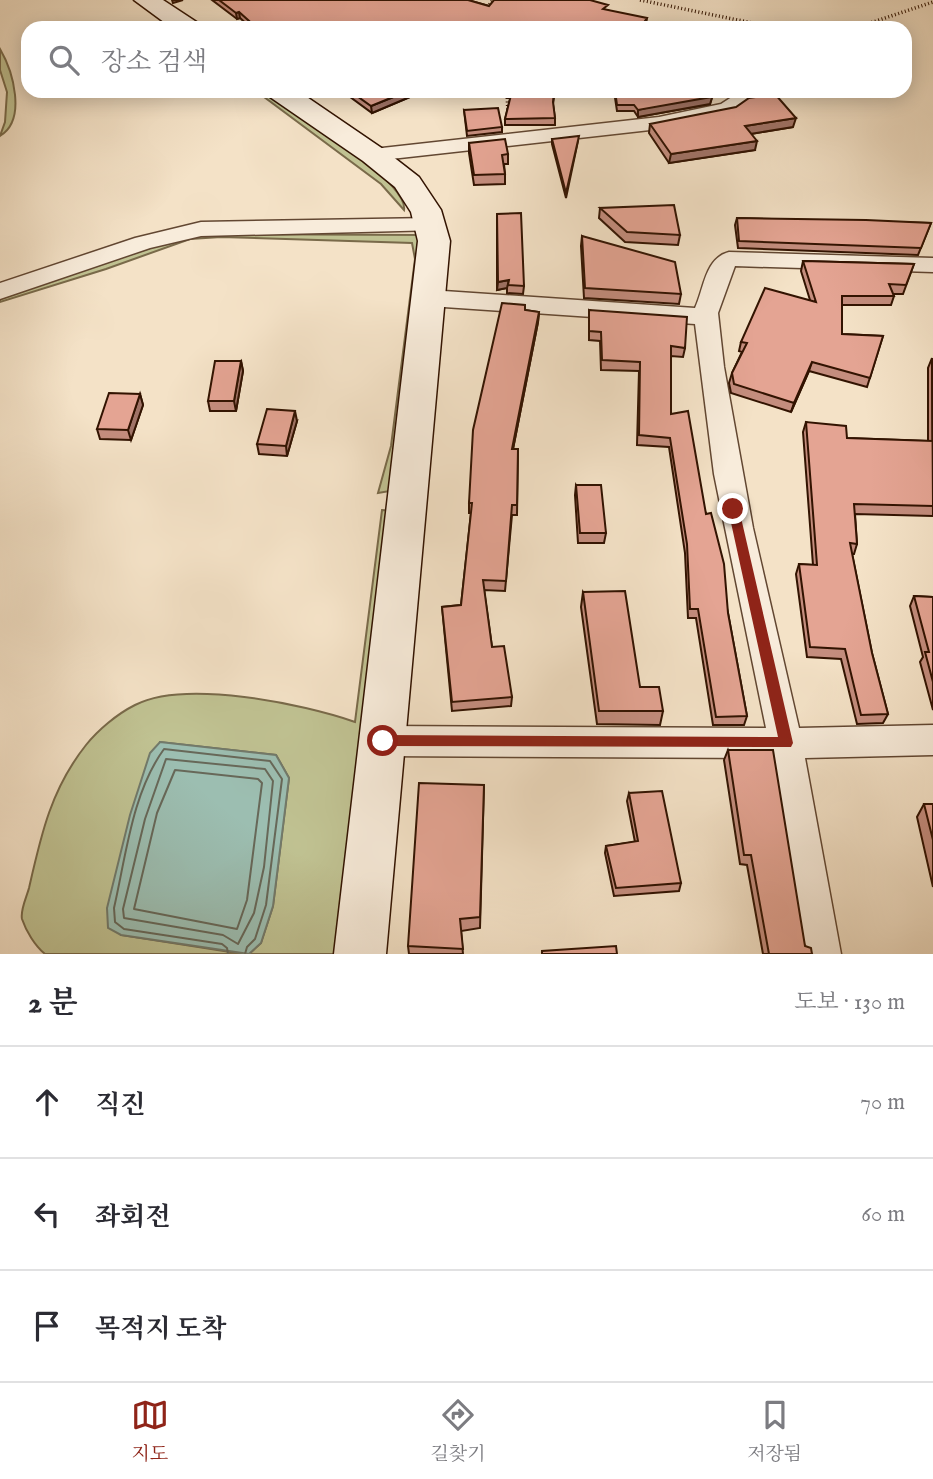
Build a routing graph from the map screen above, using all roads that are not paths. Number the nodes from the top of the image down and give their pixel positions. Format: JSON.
{"nodes":[{"id":1,"x":146,"y":0,"type":"edge"},
{"id":2,"x":178,"y":21,"type":"edge"},
{"id":3,"x":290,"y":98,"type":"edge"},
{"id":4,"x":744,"y":98,"type":"edge"},
{"id":5,"x":373,"y":155,"type":"junction"},
{"id":6,"x":431,"y":225,"type":"junction"},
{"id":7,"x":933,"y":265,"type":"edge"},
{"id":8,"x":0,"y":291,"type":"edge"},
{"id":9,"x":429,"y":298,"type":"junction"},
{"id":10,"x":706,"y":313,"type":"junction"},
{"id":11,"x":933,"y":740,"type":"edge"},
{"id":12,"x":383,"y":741,"type":"junction"},
{"id":13,"x":786,"y":743,"type":"junction"},
{"id":14,"x":360,"y":954,"type":"edge"},
{"id":15,"x":822,"y":954,"type":"edge"}],
"edges":[{"from":1,"to":2,"type":"main road"},
{"from":3,"to":5,"type":"main road"},
{"from":4,"to":5,"type":"street"},
{"from":5,"to":6,"type":"main road"},
{"from":6,"to":8,"type":"street"},
{"from":6,"to":9,"type":"main road"},
{"from":7,"to":10,"type":"street"},
{"from":9,"to":10,"type":"street"},
{"from":9,"to":12,"type":"main road"},
{"from":10,"to":13,"type":"street"},
{"from":11,"to":13,"type":"street"},
{"from":12,"to":13,"type":"street"},
{"from":12,"to":14,"type":"main road"},
{"from":13,"to":15,"type":"street"}]}
